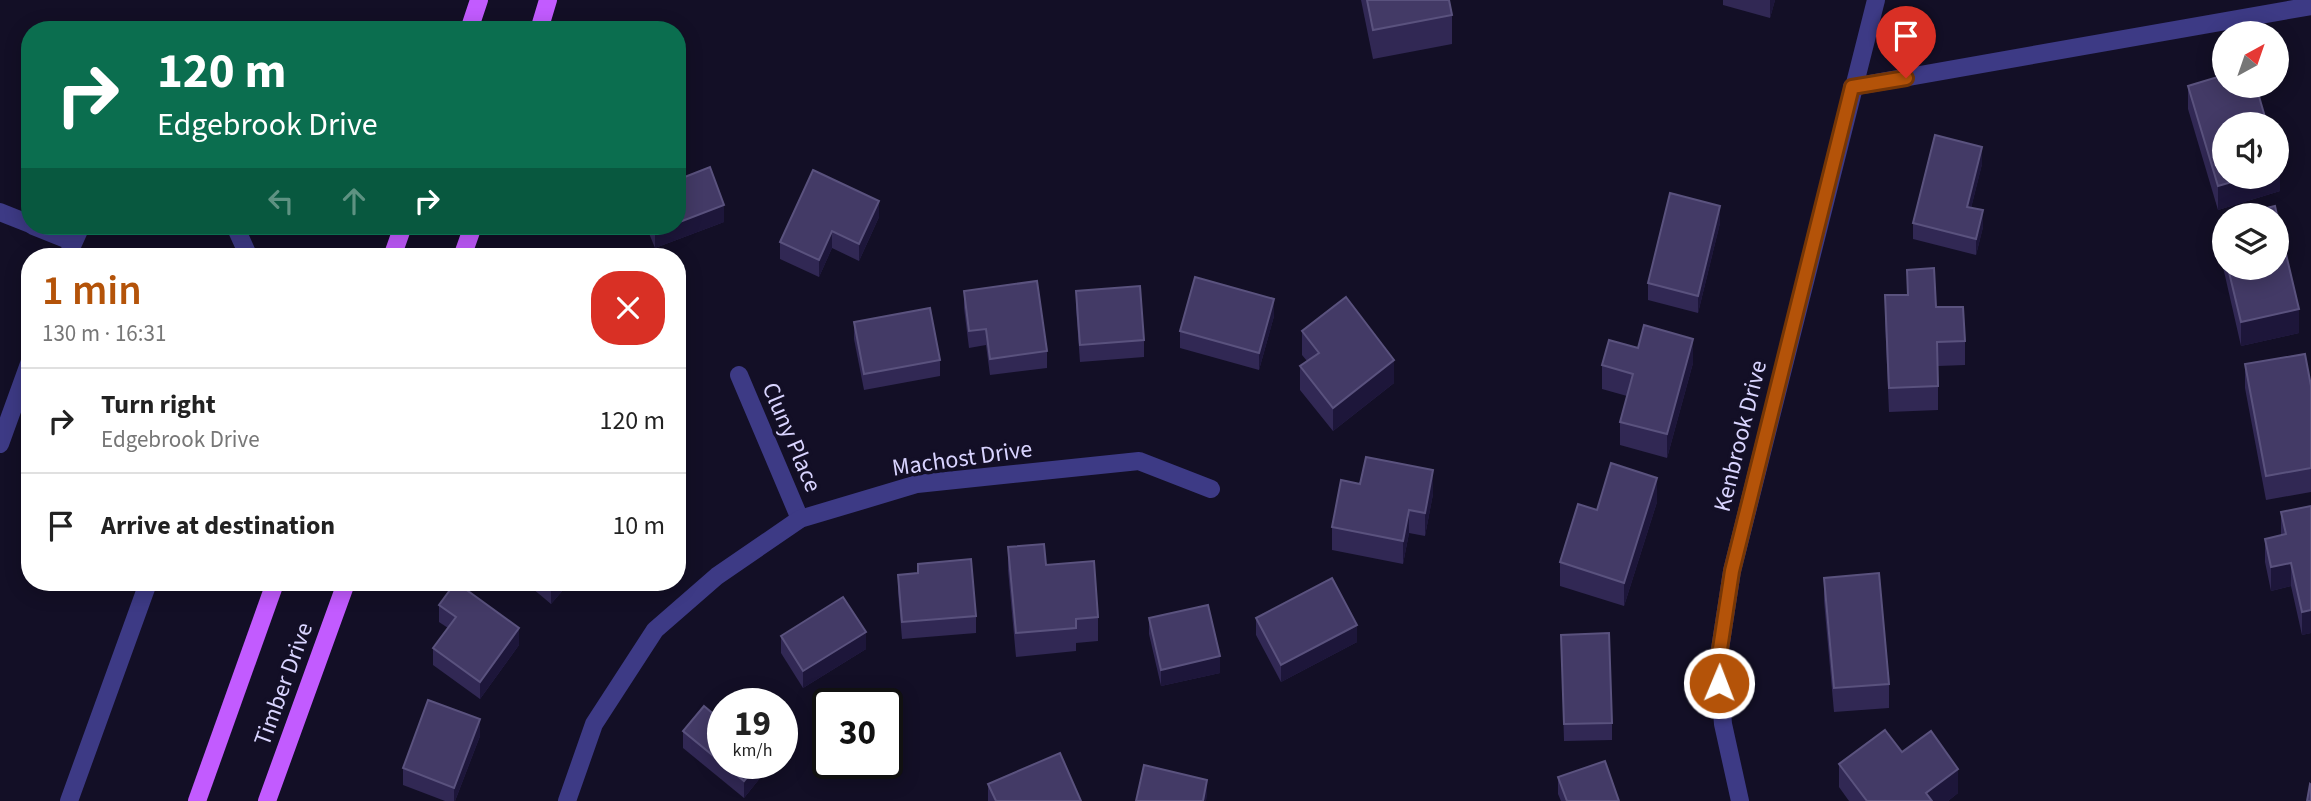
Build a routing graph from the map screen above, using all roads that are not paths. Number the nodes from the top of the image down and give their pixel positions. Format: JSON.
{"nodes":[{"id":1,"x":479,"y":0,"type":"edge"},
{"id":2,"x":548,"y":0,"type":"edge"},
{"id":3,"x":1876,"y":0,"type":"edge"},
{"id":4,"x":2311,"y":6,"type":"edge"},
{"id":5,"x":472,"y":21,"type":"edge"},
{"id":6,"x":542,"y":21,"type":"edge"},
{"id":7,"x":1852,"y":87,"type":"junction"},
{"id":8,"x":0,"y":212,"type":"edge"},
{"id":9,"x":21,"y":221,"type":"edge"},
{"id":10,"x":56,"y":235,"type":"edge"},
{"id":11,"x":74,"y":242,"type":"edge"},
{"id":12,"x":739,"y":375,"type":"dead end"},
{"id":13,"x":21,"y":387,"type":"edge"},
{"id":14,"x":0,"y":444,"type":"edge"},
{"id":15,"x":1211,"y":489,"type":"dead end"},
{"id":16,"x":800,"y":519,"type":"junction"},
{"id":17,"x":145,"y":591,"type":"edge"},
{"id":18,"x":272,"y":591,"type":"edge"},
{"id":19,"x":343,"y":591,"type":"edge"},
{"id":20,"x":69,"y":801,"type":"edge"},
{"id":21,"x":197,"y":801,"type":"edge"},
{"id":22,"x":267,"y":801,"type":"edge"},
{"id":23,"x":567,"y":801,"type":"edge"},
{"id":24,"x":1740,"y":801,"type":"edge"}],
"edges":[{"from":1,"to":5,"type":"main road"},
{"from":2,"to":6,"type":"main road"},
{"from":3,"to":7,"type":"street","name":"Kenbrook Drive"},
{"from":4,"to":7,"type":"street"},
{"from":7,"to":24,"type":"street","name":"Kenbrook Drive"},
{"from":8,"to":9,"type":"street"},
{"from":10,"to":11,"type":"street"},
{"from":12,"to":16,"type":"street","name":"Cluny Place"},
{"from":13,"to":14,"type":"street"},
{"from":15,"to":16,"type":"street","name":"Machost Drive"},
{"from":16,"to":23,"type":"street","name":"Machost Drive"},
{"from":17,"to":20,"type":"street"},
{"from":18,"to":21,"type":"main road","name":"Timber Drive"},
{"from":19,"to":22,"type":"main road","name":"Timber Drive"}]}
